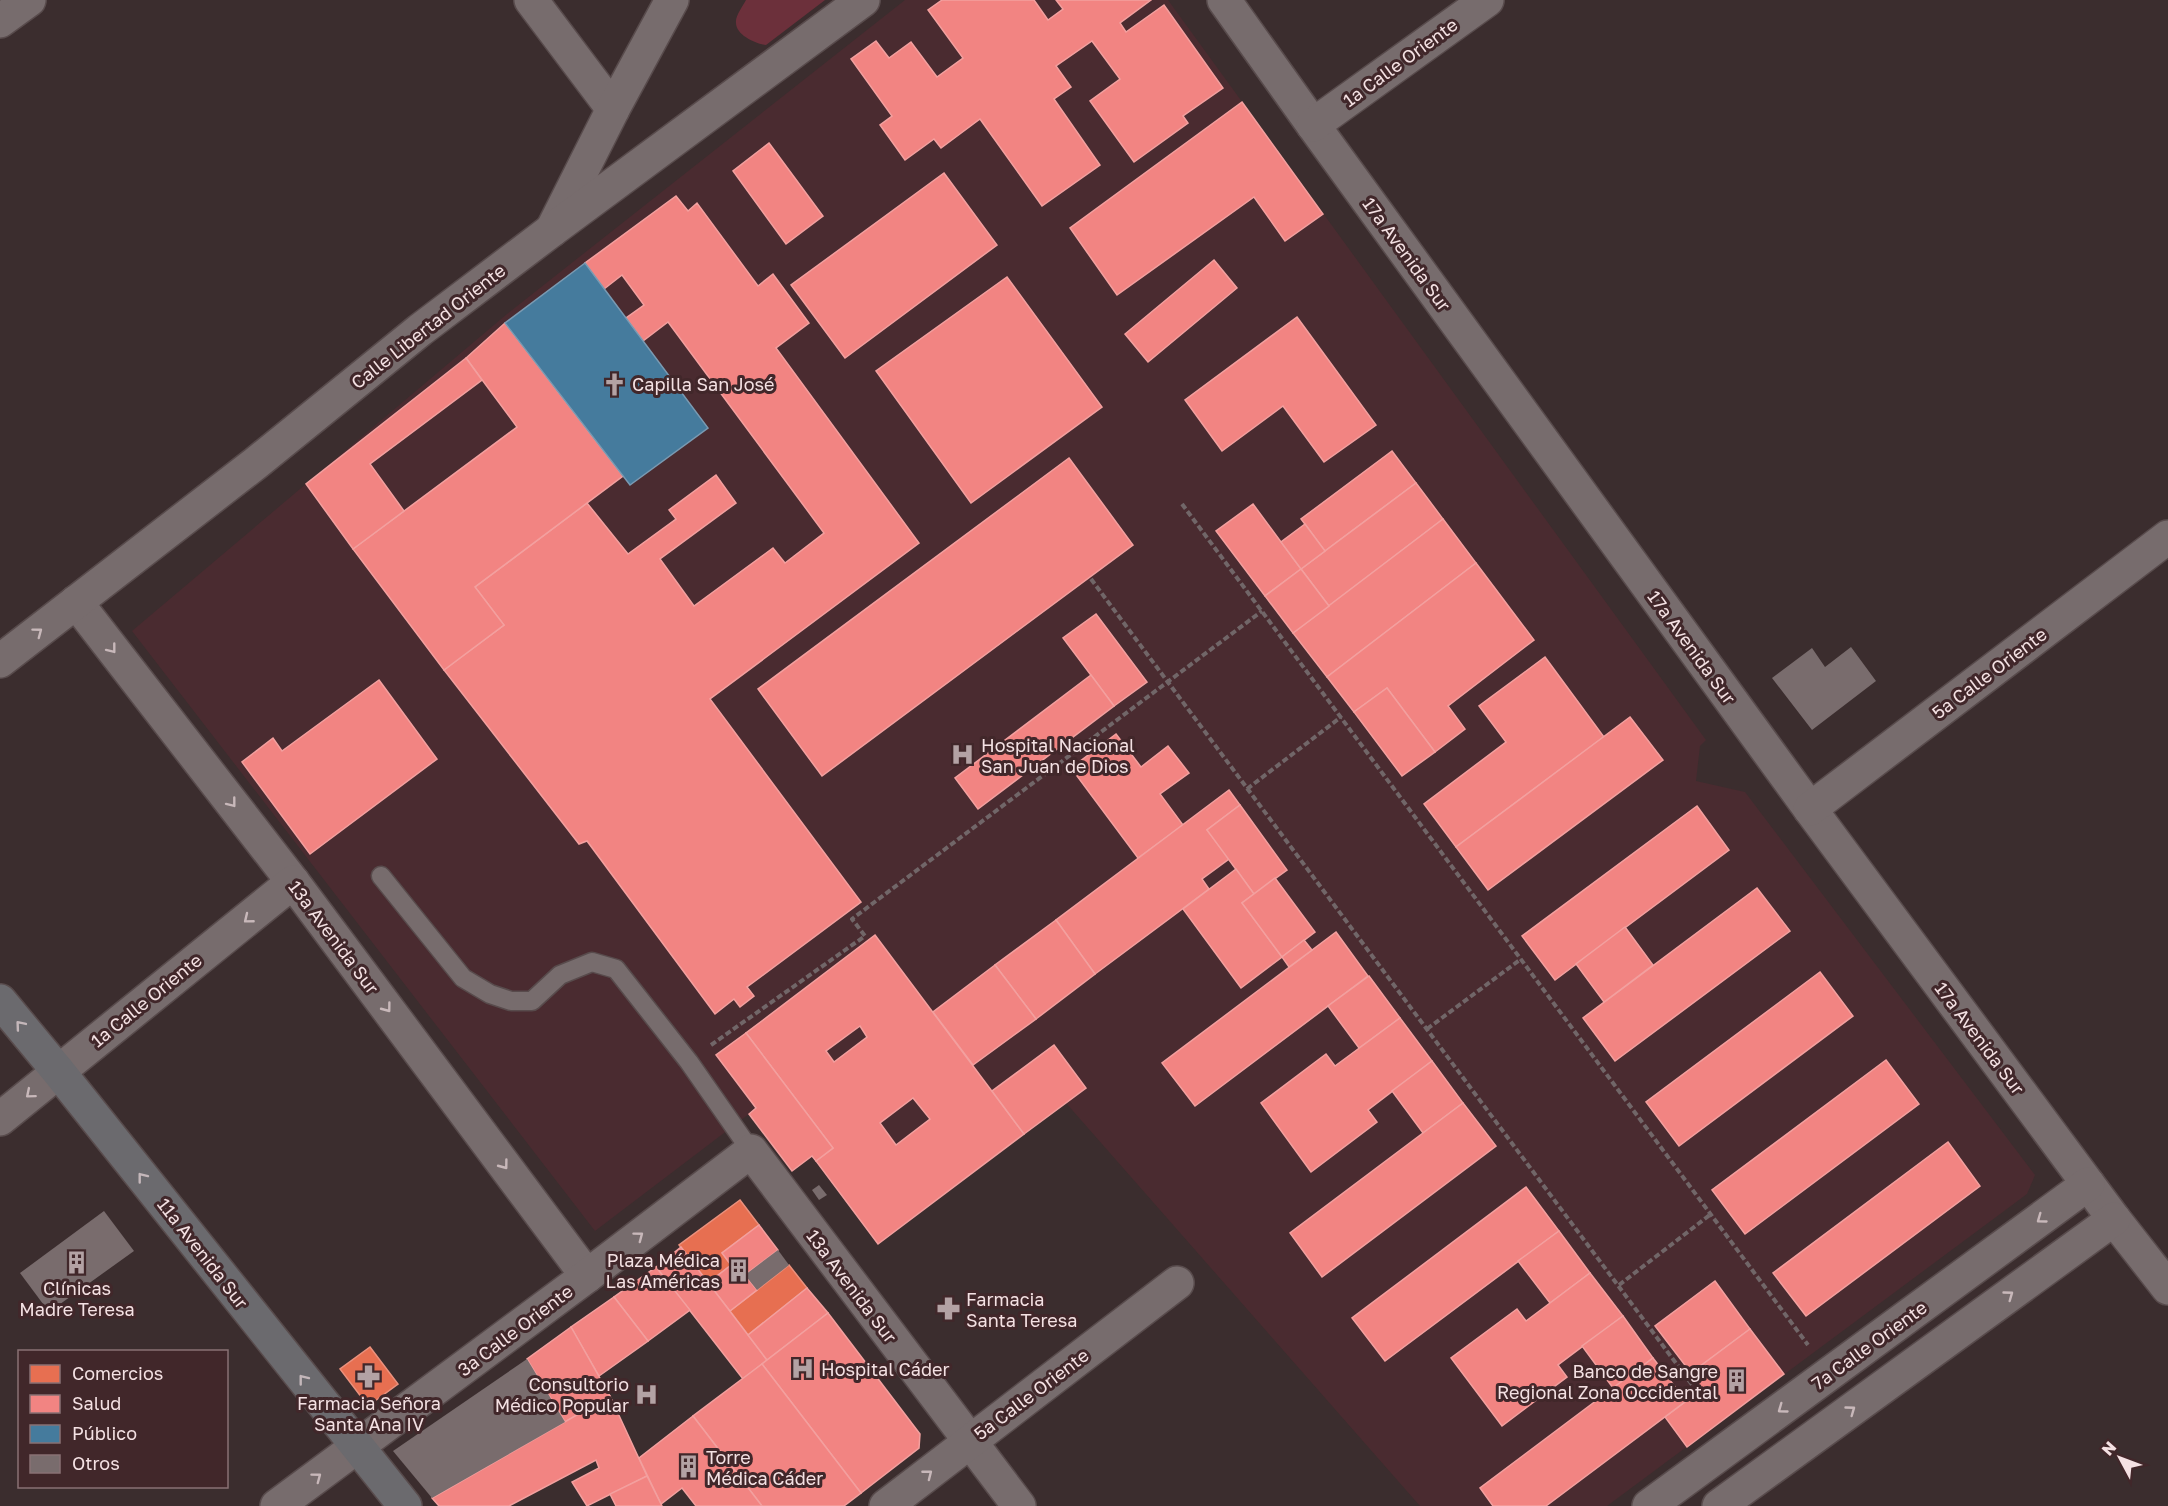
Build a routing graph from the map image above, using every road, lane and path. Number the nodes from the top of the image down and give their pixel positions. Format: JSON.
{"nodes":[{"id":1,"x":29,"y":0,"type":"edge"},
{"id":2,"x":531,"y":0,"type":"edge"},
{"id":3,"x":672,"y":0,"type":"edge"},
{"id":4,"x":863,"y":0,"type":"edge"},
{"id":5,"x":1224,"y":0,"type":"edge"},
{"id":6,"x":1487,"y":0,"type":"edge"},
{"id":7,"x":0,"y":21,"type":"edge"},
{"id":8,"x":613,"y":109,"type":"junction"},
{"id":9,"x":1313,"y":125,"type":"junction"},
{"id":10,"x":552,"y":230,"type":"junction"},
{"id":11,"x":1182,"y":504,"type":"dead end"},
{"id":12,"x":2168,"y":537,"type":"edge"},
{"id":13,"x":1091,"y":579,"type":"dead end"},
{"id":14,"x":76,"y":602,"type":"junction"},
{"id":15,"x":1262,"y":612,"type":"junction"},
{"id":16,"x":0,"y":661,"type":"edge"},
{"id":17,"x":1168,"y":682,"type":"junction"},
{"id":18,"x":1341,"y":717,"type":"junction"},
{"id":19,"x":1247,"y":789,"type":"junction"},
{"id":20,"x":1810,"y":809,"type":"junction"},
{"id":21,"x":381,"y":876,"type":"dead end"},
{"id":22,"x":293,"y":882,"type":"junction"},
{"id":23,"x":1521,"y":958,"type":"junction"},
{"id":24,"x":0,"y":1001,"type":"edge"},
{"id":25,"x":1427,"y":1029,"type":"junction"},
{"id":26,"x":689,"y":1062,"type":"junction"},
{"id":27,"x":58,"y":1071,"type":"junction"},
{"id":28,"x":0,"y":1119,"type":"edge"},
{"id":29,"x":751,"y":1151,"type":"junction"},
{"id":30,"x":2088,"y":1184,"type":"junction"},
{"id":31,"x":1711,"y":1214,"type":"junction"},
{"id":32,"x":2114,"y":1219,"type":"junction"},
{"id":33,"x":587,"y":1276,"type":"junction"},
{"id":34,"x":1177,"y":1282,"type":"dead end"},
{"id":35,"x":1618,"y":1285,"type":"junction"},
{"id":36,"x":2168,"y":1288,"type":"edge"},
{"id":37,"x":1814,"y":1353,"type":"dead end"},
{"id":38,"x":1693,"y":1386,"type":"dead end"},
{"id":39,"x":969,"y":1442,"type":"junction"},
{"id":40,"x":357,"y":1447,"type":"junction"},
{"id":41,"x":1661,"y":1503,"type":"edge"},
{"id":42,"x":277,"y":1506,"type":"edge"},
{"id":43,"x":405,"y":1506,"type":"edge"},
{"id":44,"x":886,"y":1506,"type":"edge"},
{"id":45,"x":1019,"y":1506,"type":"edge"},
{"id":46,"x":1719,"y":1506,"type":"edge"}],
"edges":[{"from":1,"to":7,"type":"street"},
{"from":2,"to":8,"type":"street"},
{"from":3,"to":8,"type":"street"},
{"from":4,"to":10,"type":"street","name":"Calle Libertad Oriente"},
{"from":5,"to":9,"type":"street","name":"17a Avenida Sur"},
{"from":6,"to":9,"type":"street","name":"1a Calle Oriente"},
{"from":8,"to":10,"type":"street"},
{"from":9,"to":20,"type":"street","name":"17a Avenida Sur"},
{"from":10,"to":14,"type":"street","name":"Calle Libertad Oriente"},
{"from":11,"to":15,"type":"path"},
{"from":12,"to":20,"type":"street","name":"5a Calle Oriente"},
{"from":13,"to":17,"type":"path"},
{"from":16,"to":14,"type":"street","name":"Calle Libertad Oriente","one_way":true},
{"from":14,"to":22,"type":"street","name":"13a Avenida Sur","one_way":true},
{"from":15,"to":17,"type":"path"},
{"from":15,"to":18,"type":"path"},
{"from":17,"to":19,"type":"path"},
{"from":17,"to":26,"type":"path"},
{"from":18,"to":19,"type":"path"},
{"from":18,"to":23,"type":"path"},
{"from":19,"to":25,"type":"path"},
{"from":20,"to":30,"type":"street","name":"17a Avenida Sur"},
{"from":21,"to":26,"type":"lane"},
{"from":22,"to":27,"type":"street","name":"1a Calle Oriente","one_way":true},
{"from":22,"to":33,"type":"street","name":"13a Avenida Sur","one_way":true},
{"from":23,"to":25,"type":"path"},
{"from":23,"to":31,"type":"path"},
{"from":27,"to":24,"type":"main road","name":"11a Avenida Sur","one_way":true},
{"from":25,"to":35,"type":"path"},
{"from":26,"to":29,"type":"lane"},
{"from":27,"to":28,"type":"street","name":"1a Calle Oriente","one_way":true},
{"from":40,"to":27,"type":"main road","name":"11a Avenida Sur","one_way":true},
{"from":33,"to":29,"type":"street","name":"3a Calle Oriente","one_way":true},
{"from":29,"to":39,"type":"street","name":"13a Avenida Sur"},
{"from":30,"to":32,"type":"street","name":"17a Avenida Sur"},
{"from":30,"to":41,"type":"street","name":"7a Calle Oriente","one_way":true},
{"from":31,"to":35,"type":"path"},
{"from":31,"to":37,"type":"path"},
{"from":32,"to":36,"type":"street","name":"17a Avenida Sur"},
{"from":46,"to":32,"type":"street","one_way":true},
{"from":33,"to":40,"type":"street","name":"3a Calle Oriente"},
{"from":34,"to":39,"type":"street","name":"5a Calle Oriente"},
{"from":35,"to":38,"type":"path"},
{"from":44,"to":39,"type":"street","name":"5a Calle Oriente","one_way":true},
{"from":39,"to":45,"type":"street","name":"13a Avenida Sur"},
{"from":42,"to":40,"type":"street","name":"3a Calle Oriente","one_way":true},
{"from":40,"to":43,"type":"main road","name":"11a Avenida Sur"}]}
